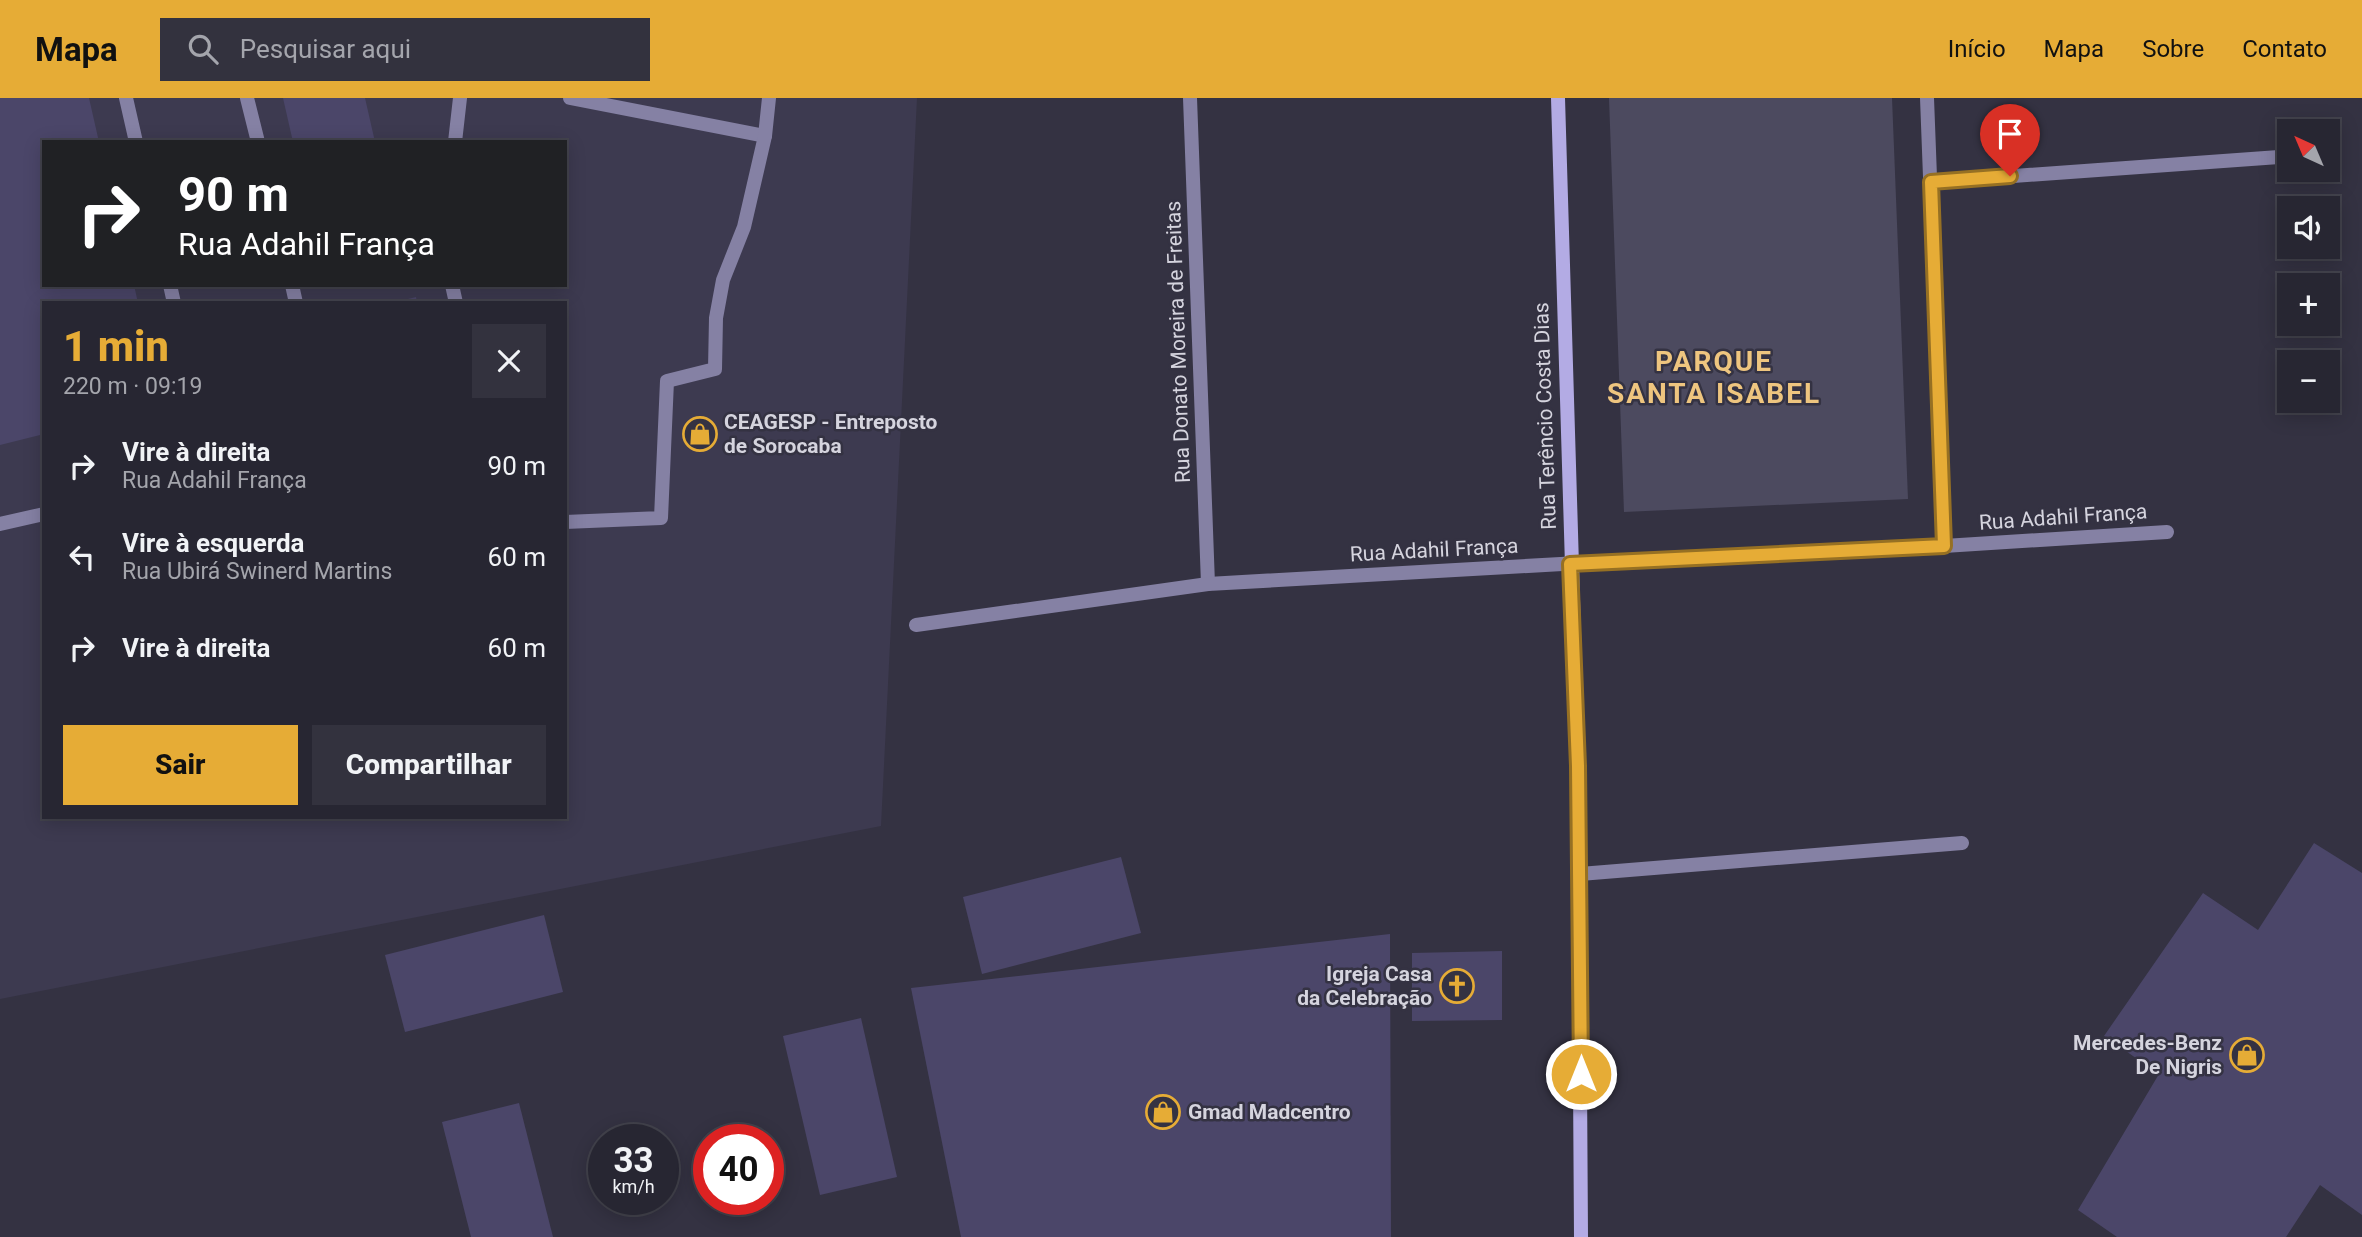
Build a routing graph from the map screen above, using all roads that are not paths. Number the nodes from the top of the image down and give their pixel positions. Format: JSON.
{"nodes":[{"id":1,"x":126,"y":98,"type":"edge"},
{"id":2,"x":247,"y":98,"type":"edge"},
{"id":3,"x":460,"y":98,"type":"edge"},
{"id":4,"x":570,"y":98,"type":"edge"},
{"id":5,"x":769,"y":98,"type":"edge"},
{"id":6,"x":1190,"y":98,"type":"edge"},
{"id":7,"x":1558,"y":98,"type":"edge"},
{"id":8,"x":1927,"y":98,"type":"edge"},
{"id":9,"x":765,"y":136,"type":"junction"},
{"id":10,"x":136,"y":140,"type":"edge"},
{"id":11,"x":258,"y":140,"type":"edge"},
{"id":12,"x":456,"y":140,"type":"edge"},
{"id":13,"x":2277,"y":157,"type":"edge"},
{"id":14,"x":1931,"y":182,"type":"junction"},
{"id":15,"x":42,"y":514,"type":"edge"},
{"id":16,"x":567,"y":522,"type":"edge"},
{"id":17,"x":0,"y":524,"type":"edge"},
{"id":18,"x":2167,"y":532,"type":"dead end"},
{"id":19,"x":1944,"y":546,"type":"junction"},
{"id":20,"x":1570,"y":564,"type":"junction"},
{"id":21,"x":1208,"y":584,"type":"junction"},
{"id":22,"x":916,"y":625,"type":"dead end"},
{"id":23,"x":1962,"y":843,"type":"dead end"},
{"id":24,"x":1580,"y":874,"type":"junction"},
{"id":25,"x":1581,"y":1237,"type":"edge"}],
"edges":[{"from":1,"to":10,"type":"street"},
{"from":2,"to":11,"type":"street"},
{"from":3,"to":12,"type":"street"},
{"from":4,"to":9,"type":"street"},
{"from":5,"to":9,"type":"street"},
{"from":6,"to":21,"type":"street","name":"Rua Donato Moreira de Freitas"},
{"from":7,"to":20,"type":"street","name":"Rua Terêncio Costa Dias"},
{"from":8,"to":14,"type":"street"},
{"from":9,"to":16,"type":"street"},
{"from":13,"to":14,"type":"street"},
{"from":14,"to":19,"type":"street"},
{"from":15,"to":17,"type":"street"},
{"from":18,"to":19,"type":"street","name":"Rua Adahil França"},
{"from":19,"to":20,"type":"street","name":"Rua Adahil França"},
{"from":20,"to":21,"type":"street","name":"Rua Adahil França"},
{"from":20,"to":24,"type":"street","name":"Rua Terêncio Costa Dias"},
{"from":21,"to":22,"type":"street","name":"Rua Adahil França"},
{"from":23,"to":24,"type":"street"},
{"from":24,"to":25,"type":"street","name":"Rua Terêncio Costa Dias"}]}
